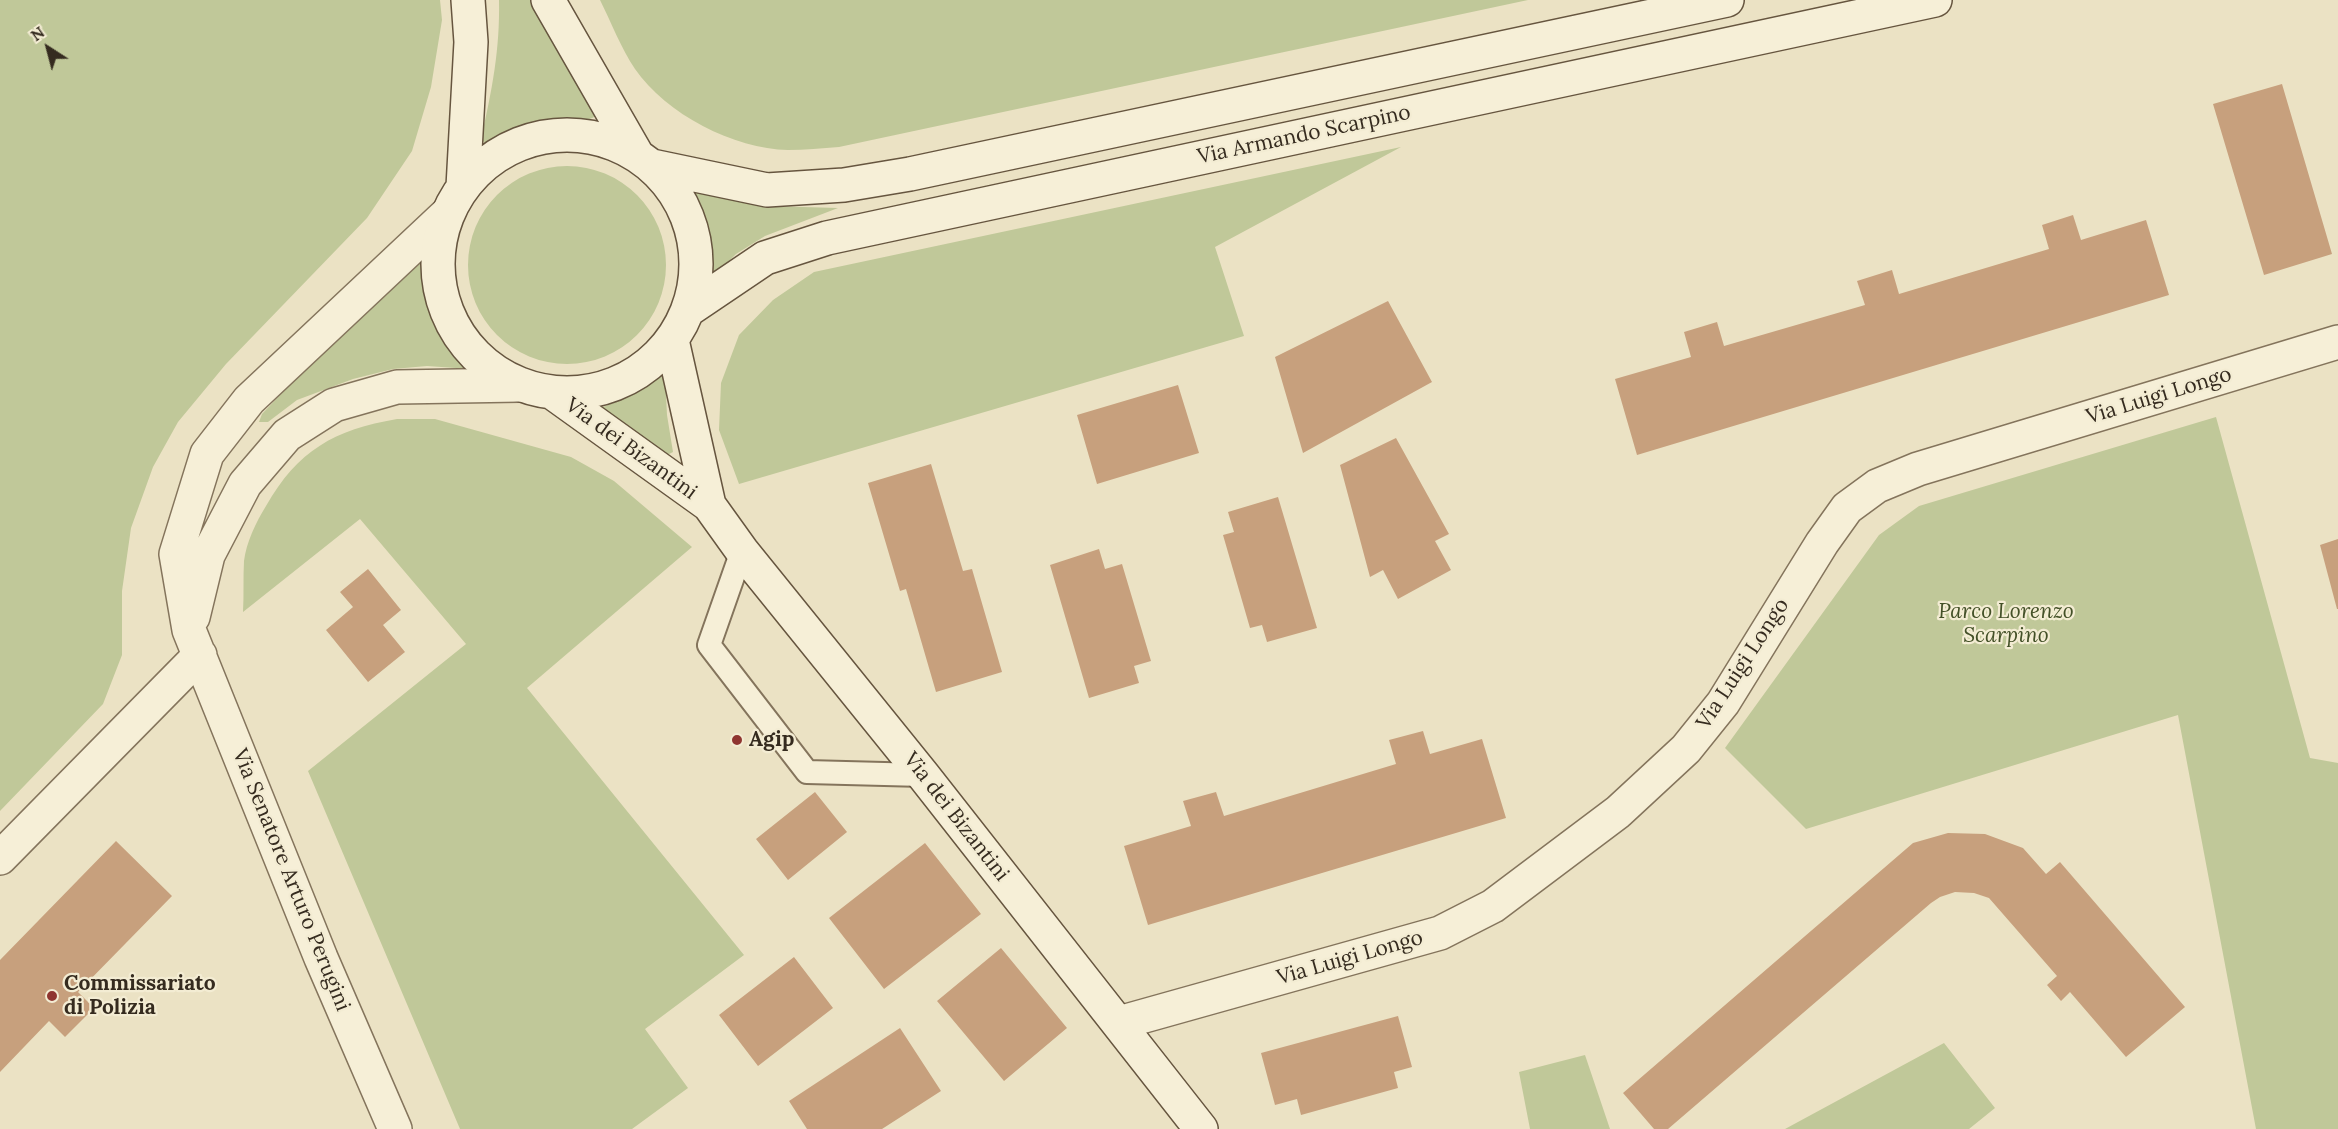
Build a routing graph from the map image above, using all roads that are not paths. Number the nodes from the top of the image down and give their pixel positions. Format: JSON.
{"nodes":[{"id":1,"x":468,"y":0,"type":"edge"},
{"id":2,"x":548,"y":0,"type":"edge"},
{"id":3,"x":1727,"y":0,"type":"edge"},
{"id":4,"x":1935,"y":0,"type":"edge"},
{"id":5,"x":644,"y":160,"type":"junction"},
{"id":6,"x":455,"y":200,"type":"junction"},
{"id":7,"x":688,"y":310,"type":"junction"},
{"id":8,"x":672,"y":340,"type":"junction"},
{"id":9,"x":2338,"y":342,"type":"edge"},
{"id":10,"x":520,"y":385,"type":"junction"},
{"id":11,"x":553,"y":393,"type":"junction"},
{"id":12,"x":709,"y":505,"type":"junction"},
{"id":13,"x":742,"y":551,"type":"junction"},
{"id":14,"x":194,"y":643,"type":"junction"},
{"id":15,"x":923,"y":775,"type":"junction"},
{"id":16,"x":0,"y":858,"type":"edge"},
{"id":17,"x":1119,"y":1023,"type":"junction"},
{"id":18,"x":395,"y":1129,"type":"edge"},
{"id":19,"x":1201,"y":1129,"type":"edge"}],
"edges":[{"from":1,"to":6,"type":"street"},
{"from":2,"to":5,"type":"street"},
{"from":3,"to":5,"type":"street","name":"Via Armando Scarpino"},
{"from":4,"to":7,"type":"street","name":"Via Armando Scarpino"},
{"from":5,"to":6,"type":"street","name":"Via Senatore Arturo Perugini"},
{"from":5,"to":7,"type":"street"},
{"from":6,"to":10,"type":"street"},
{"from":6,"to":14,"type":"street","name":"Via Senatore Arturo Perugini"},
{"from":7,"to":8,"type":"street"},
{"from":8,"to":11,"type":"street"},
{"from":8,"to":12,"type":"street","name":"Via dei Bizantini"},
{"from":9,"to":17,"type":"street","name":"Via Luigi Longo"},
{"from":10,"to":11,"type":"street"},
{"from":10,"to":14,"type":"street"},
{"from":11,"to":12,"type":"street","name":"Via dei Bizantini"},
{"from":12,"to":13,"type":"street","name":"Via dei Bizantini"},
{"from":13,"to":15,"type":"street","name":"Via dei Bizantini"},
{"from":13,"to":15,"type":"lane"},
{"from":14,"to":16,"type":"street"},
{"from":14,"to":18,"type":"street","name":"Via Senatore Arturo Perugini"},
{"from":15,"to":17,"type":"street","name":"Via dei Bizantini"},
{"from":17,"to":19,"type":"street","name":"Via dei Bizantini"}]}
